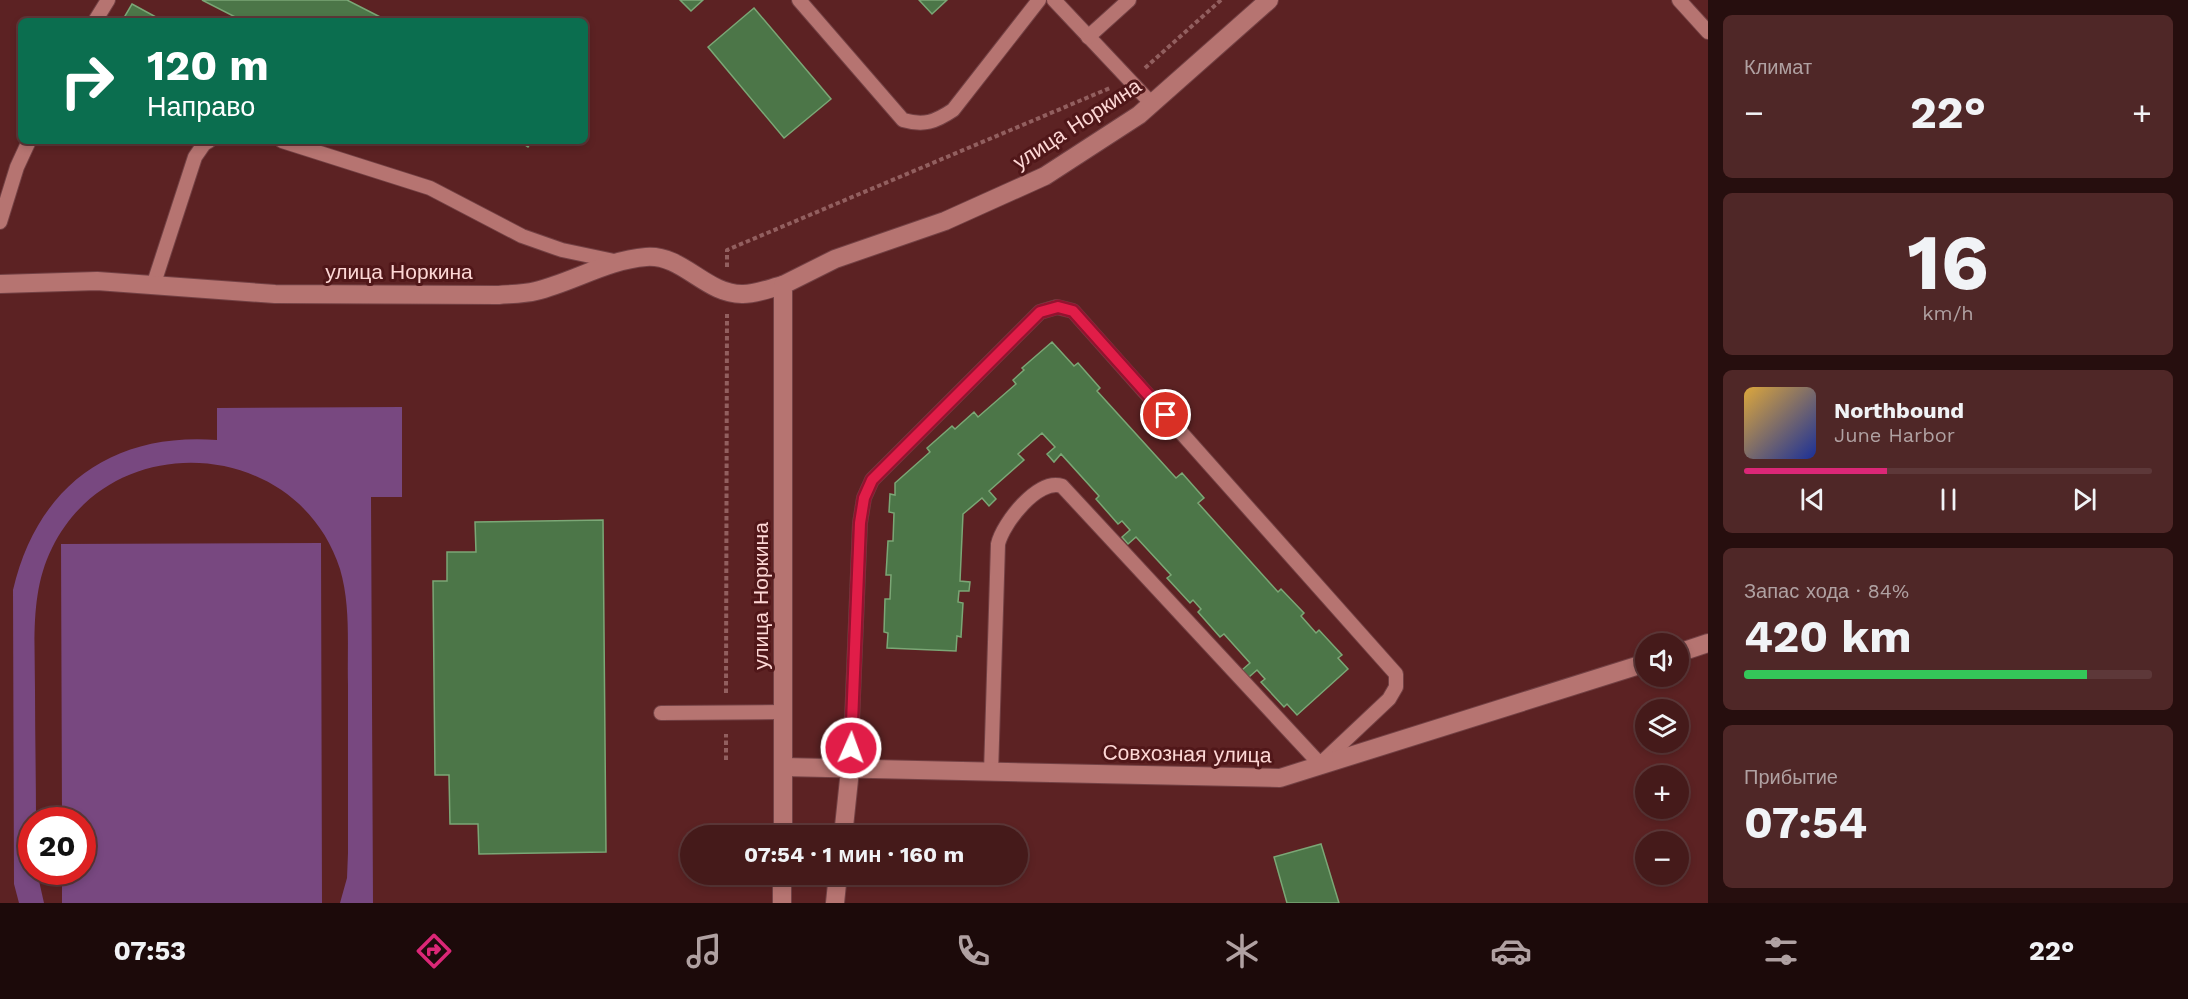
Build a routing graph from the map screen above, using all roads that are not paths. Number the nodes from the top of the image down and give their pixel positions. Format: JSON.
{"nodes":[{"id":1,"x":108,"y":0,"type":"edge"},
{"id":2,"x":799,"y":0,"type":"edge"},
{"id":3,"x":1039,"y":0,"type":"edge"},
{"id":4,"x":1054,"y":0,"type":"edge"},
{"id":5,"x":1129,"y":0,"type":"edge"},
{"id":6,"x":1269,"y":0,"type":"edge"},
{"id":7,"x":1679,"y":0,"type":"edge"},
{"id":8,"x":97,"y":18,"type":"edge"},
{"id":9,"x":1708,"y":32,"type":"edge"},
{"id":10,"x":1088,"y":37,"type":"junction"},
{"id":11,"x":1152,"y":104,"type":"junction"},
{"id":12,"x":28,"y":144,"type":"edge"},
{"id":13,"x":206,"y":144,"type":"edge"},
{"id":14,"x":291,"y":144,"type":"edge"},
{"id":15,"x":0,"y":222,"type":"edge"},
{"id":16,"x":619,"y":261,"type":"junction"},
{"id":17,"x":0,"y":284,"type":"edge"},
{"id":18,"x":783,"y":285,"type":"junction"},
{"id":19,"x":153,"y":286,"type":"junction"},
{"id":20,"x":1708,"y":643,"type":"edge"},
{"id":21,"x":1689,"y":649,"type":"edge"},
{"id":22,"x":1635,"y":666,"type":"edge"},
{"id":23,"x":662,"y":712,"type":"dead end"},
{"id":24,"x":783,"y":712,"type":"junction"},
{"id":25,"x":1320,"y":764,"type":"junction"},
{"id":26,"x":783,"y":767,"type":"junction"},
{"id":27,"x":850,"y":770,"type":"junction"},
{"id":28,"x":991,"y":773,"type":"junction"},
{"id":29,"x":783,"y":825,"type":"edge"},
{"id":30,"x":844,"y":825,"type":"edge"},
{"id":31,"x":783,"y":885,"type":"edge"},
{"id":32,"x":837,"y":885,"type":"edge"},
{"id":33,"x":782,"y":903,"type":"edge"},
{"id":34,"x":835,"y":903,"type":"edge"}],
"edges":[{"from":1,"to":8,"type":"lane"},
{"from":2,"to":3,"type":"lane"},
{"from":4,"to":10,"type":"lane"},
{"from":5,"to":10,"type":"lane"},
{"from":6,"to":11,"type":"street","name":"улица Норкина"},
{"from":7,"to":9,"type":"lane"},
{"from":10,"to":11,"type":"lane"},
{"from":11,"to":18,"type":"street","name":"улица Норкина"},
{"from":12,"to":15,"type":"lane"},
{"from":13,"to":19,"type":"lane"},
{"from":14,"to":16,"type":"lane"},
{"from":16,"to":18,"type":"street","name":"улица Норкина"},
{"from":16,"to":19,"type":"street","name":"улица Норкина"},
{"from":17,"to":19,"type":"street","name":"улица Норкина"},
{"from":18,"to":24,"type":"street","name":"улица Норкина"},
{"from":20,"to":21,"type":"street"},
{"from":22,"to":25,"type":"street","name":"Совхозная улица"},
{"from":23,"to":24,"type":"lane"},
{"from":24,"to":26,"type":"street","name":"улица Норкина"},
{"from":25,"to":27,"type":"lane"},
{"from":25,"to":28,"type":"street","name":"Совхозная улица"},
{"from":25,"to":28,"type":"lane"},
{"from":26,"to":27,"type":"street","name":"Совхозная улица"},
{"from":26,"to":29,"type":"street","name":"улица Норкина"},
{"from":27,"to":28,"type":"street","name":"Совхозная улица"},
{"from":27,"to":30,"type":"street"},
{"from":31,"to":33,"type":"street"},
{"from":32,"to":34,"type":"street"}]}
